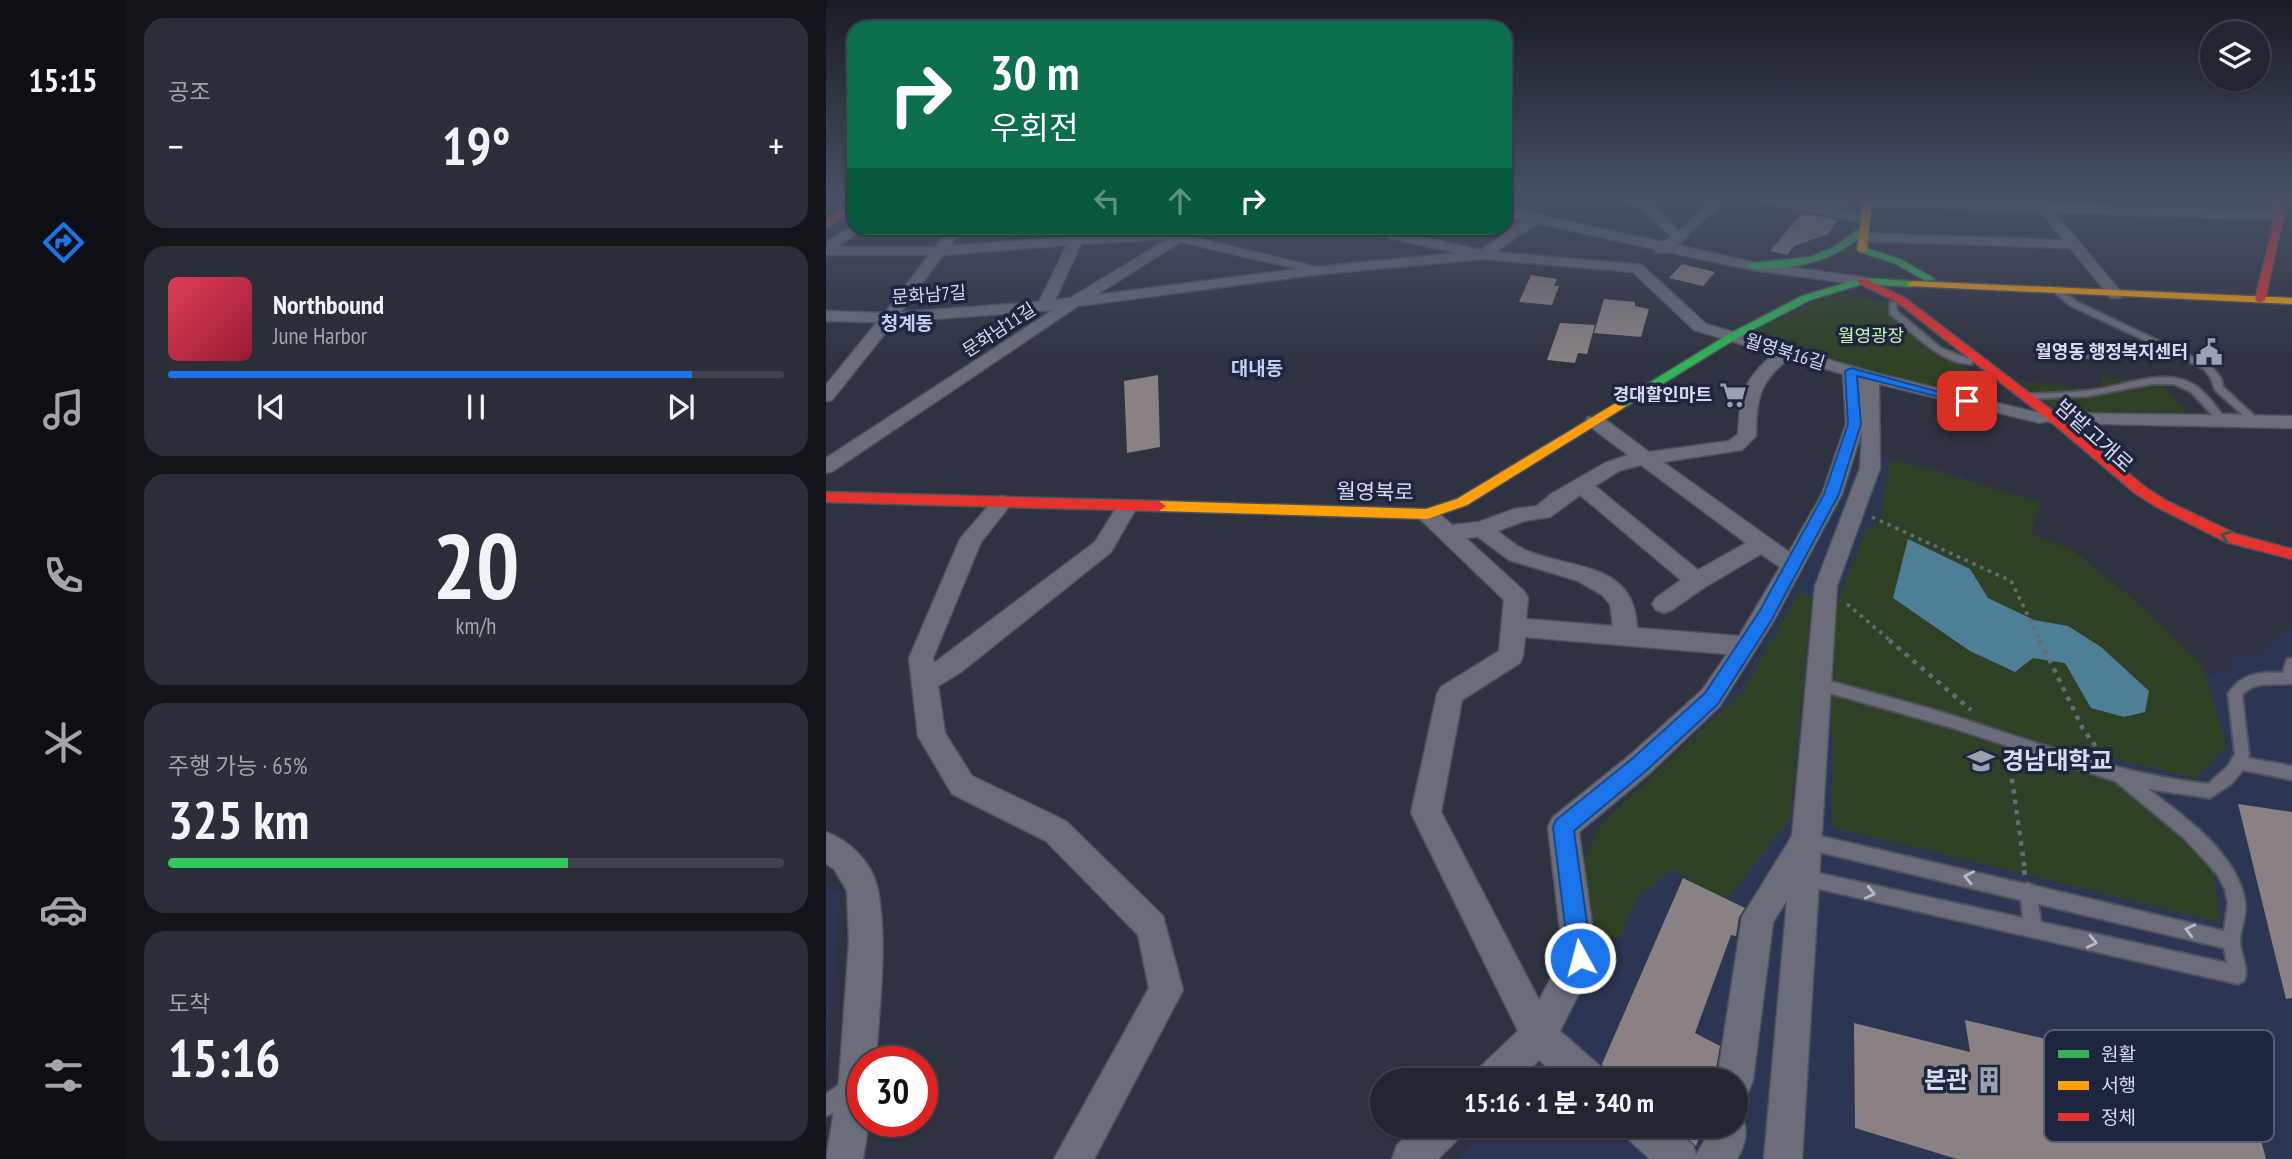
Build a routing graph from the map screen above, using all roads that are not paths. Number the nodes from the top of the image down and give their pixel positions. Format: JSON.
{"nodes":[{"id":1,"x":937,"y":252,"type":"edge"},
{"id":2,"x":1070,"y":252,"type":"edge"},
{"id":3,"x":1155,"y":252,"type":"edge"},
{"id":4,"x":1258,"y":252,"type":"edge"},
{"id":5,"x":1368,"y":252,"type":"edge"},
{"id":6,"x":1473,"y":252,"type":"edge"},
{"id":7,"x":1487,"y":252,"type":"edge"},
{"id":8,"x":1658,"y":252,"type":"edge"},
{"id":9,"x":1692,"y":252,"type":"edge"},
{"id":10,"x":1839,"y":252,"type":"edge"},
{"id":11,"x":1863,"y":252,"type":"edge"},
{"id":12,"x":1886,"y":252,"type":"edge"},
{"id":13,"x":2082,"y":252,"type":"edge"},
{"id":14,"x":2271,"y":252,"type":"edge"},
{"id":15,"x":1483,"y":255,"type":"junction"},
{"id":16,"x":1752,"y":266,"type":"junction"},
{"id":17,"x":1344,"y":267,"type":"junction"},
{"id":18,"x":1637,"y":268,"type":"junction"},
{"id":19,"x":1322,"y":270,"type":"junction"},
{"id":20,"x":1862,"y":281,"type":"junction"},
{"id":21,"x":1955,"y":286,"type":"junction"},
{"id":22,"x":2059,"y":292,"type":"junction"},
{"id":23,"x":2116,"y":295,"type":"junction"},
{"id":24,"x":1890,"y":300,"type":"junction"},
{"id":25,"x":2260,"y":300,"type":"junction"},
{"id":26,"x":2292,"y":300,"type":"edge"},
{"id":27,"x":1076,"y":302,"type":"junction"},
{"id":28,"x":1045,"y":306,"type":"junction"},
{"id":29,"x":1775,"y":314,"type":"junction"},
{"id":30,"x":826,"y":316,"type":"edge"},
{"id":31,"x":890,"y":318,"type":"junction"},
{"id":32,"x":1935,"y":326,"type":"junction"},
{"id":33,"x":1733,"y":336,"type":"junction"},
{"id":34,"x":2039,"y":344,"type":"dead end"},
{"id":35,"x":2167,"y":346,"type":"junction"},
{"id":36,"x":1786,"y":352,"type":"junction"},
{"id":37,"x":1860,"y":374,"type":"junction"},
{"id":38,"x":834,"y":375,"type":"edge"},
{"id":39,"x":826,"y":396,"type":"edge"},
{"id":40,"x":2028,"y":397,"type":"junction"},
{"id":41,"x":2048,"y":418,"type":"junction"},
{"id":42,"x":1595,"y":421,"type":"junction"},
{"id":43,"x":2292,"y":422,"type":"edge"},
{"id":44,"x":1645,"y":458,"type":"junction"},
{"id":45,"x":826,"y":467,"type":"edge"},
{"id":46,"x":1581,"y":485,"type":"junction"},
{"id":47,"x":826,"y":497,"type":"edge"},
{"id":48,"x":1002,"y":503,"type":"junction"},
{"id":49,"x":1127,"y":507,"type":"junction"},
{"id":50,"x":2151,"y":516,"type":"dead end"},
{"id":51,"x":1437,"y":524,"type":"junction"},
{"id":52,"x":1482,"y":529,"type":"junction"},
{"id":53,"x":1762,"y":544,"type":"junction"},
{"id":54,"x":2292,"y":554,"type":"edge"},
{"id":55,"x":1793,"y":565,"type":"junction"},
{"id":56,"x":1697,"y":581,"type":"junction"},
{"id":57,"x":1664,"y":604,"type":"dead end"},
{"id":58,"x":1513,"y":627,"type":"junction"},
{"id":59,"x":1625,"y":636,"type":"junction"},
{"id":60,"x":1746,"y":646,"type":"junction"},
{"id":61,"x":2292,"y":663,"type":"edge"},
{"id":62,"x":923,"y":682,"type":"junction"},
{"id":63,"x":1819,"y":684,"type":"junction"},
{"id":64,"x":2290,"y":687,"type":"edge"},
{"id":65,"x":2240,"y":763,"type":"junction"},
{"id":66,"x":2115,"y":773,"type":"junction"},
{"id":67,"x":2292,"y":774,"type":"edge"},
{"id":68,"x":1806,"y":841,"type":"junction"},
{"id":69,"x":826,"y":846,"type":"edge"},
{"id":70,"x":1803,"y":878,"type":"junction"},
{"id":71,"x":2028,"y":891,"type":"junction"},
{"id":72,"x":2033,"y":929,"type":"junction"},
{"id":73,"x":2231,"y":941,"type":"junction"},
{"id":74,"x":1539,"y":1036,"type":"junction"},
{"id":75,"x":860,"y":1046,"type":"edge"},
{"id":76,"x":1506,"y":1068,"type":"edge"},
{"id":77,"x":1575,"y":1068,"type":"edge"},
{"id":78,"x":1737,"y":1068,"type":"edge"},
{"id":79,"x":847,"y":1090,"type":"edge"},
{"id":80,"x":826,"y":1106,"type":"edge"},
{"id":81,"x":848,"y":1137,"type":"edge"},
{"id":82,"x":1433,"y":1138,"type":"edge"},
{"id":83,"x":1655,"y":1138,"type":"edge"},
{"id":84,"x":1727,"y":1138,"type":"edge"},
{"id":85,"x":844,"y":1159,"type":"edge"},
{"id":86,"x":1073,"y":1159,"type":"edge"},
{"id":87,"x":1411,"y":1159,"type":"edge"},
{"id":88,"x":1679,"y":1159,"type":"edge"},
{"id":89,"x":1714,"y":1159,"type":"edge"},
{"id":90,"x":1783,"y":1159,"type":"edge"}],
"edges":[{"from":1,"to":31,"type":"street"},
{"from":2,"to":28,"type":"street"},
{"from":3,"to":27,"type":"street","name":"문화남11길"},
{"from":4,"to":19,"type":"street"},
{"from":5,"to":17,"type":"street"},
{"from":6,"to":15,"type":"street"},
{"from":7,"to":15,"type":"street"},
{"from":8,"to":18,"type":"street"},
{"from":9,"to":16,"type":"street"},
{"from":10,"to":16,"type":"main road"},
{"from":11,"to":20,"type":"main road"},
{"from":12,"to":21,"type":"main road"},
{"from":13,"to":23,"type":"street"},
{"from":14,"to":25,"type":"main road"},
{"from":15,"to":17,"type":"street","name":"문화남7길"},
{"from":15,"to":18,"type":"street"},
{"from":16,"to":20,"type":"street"},
{"from":16,"to":29,"type":"main road"},
{"from":17,"to":19,"type":"street","name":"문화남7길"},
{"from":18,"to":33,"type":"street"},
{"from":19,"to":27,"type":"street","name":"문화남7길"},
{"from":20,"to":21,"type":"main road","name":"월영북로"},
{"from":20,"to":24,"type":"main road","name":"밤밭고개로"},
{"from":20,"to":29,"type":"main road","name":"월영북로"},
{"from":21,"to":22,"type":"main road","name":"월영북로"},
{"from":21,"to":32,"type":"main road"},
{"from":22,"to":23,"type":"main road","name":"월영북로"},
{"from":22,"to":35,"type":"lane"},
{"from":23,"to":25,"type":"main road","name":"월영북로"},
{"from":24,"to":32,"type":"main road","name":"밤밭고개로"},
{"from":24,"to":41,"type":"main road","name":"밤밭고개로"},
{"from":25,"to":26,"type":"main road","name":"월영북로"},
{"from":27,"to":28,"type":"street","name":"문화남7길"},
{"from":27,"to":45,"type":"street","name":"문화남11길"},
{"from":28,"to":31,"type":"street","name":"문화남7길"},
{"from":29,"to":33,"type":"main road","name":"월영북로"},
{"from":30,"to":31,"type":"street","name":"문화남7길"},
{"from":31,"to":38,"type":"street"},
{"from":32,"to":40,"type":"main road","name":"밤밭고개로"},
{"from":33,"to":36,"type":"street","name":"월영북16길"},
{"from":33,"to":42,"type":"main road","name":"월영북로"},
{"from":34,"to":35,"type":"lane"},
{"from":35,"to":40,"type":"lane"},
{"from":36,"to":37,"type":"street","name":"월영북16길"},
{"from":36,"to":44,"type":"street"},
{"from":37,"to":41,"type":"street","name":"월영북16길"},
{"from":37,"to":55,"type":"street"},
{"from":37,"to":63,"type":"street"},
{"from":38,"to":39,"type":"street"},
{"from":40,"to":41,"type":"main road","name":"밤밭고개로"},
{"from":41,"to":43,"type":"street","name":"밤밭고개로"},
{"from":41,"to":50,"type":"main road","name":"밤밭고개로"},
{"from":54,"to":41,"type":"main road","name":"밤밭고개로","one_way":true},
{"from":42,"to":44,"type":"street"},
{"from":42,"to":51,"type":"main road","name":"월영북로"},
{"from":44,"to":46,"type":"street"},
{"from":44,"to":53,"type":"street"},
{"from":46,"to":52,"type":"street"},
{"from":46,"to":56,"type":"street"},
{"from":47,"to":48,"type":"main road","name":"월영북로"},
{"from":48,"to":49,"type":"main road","name":"월영북로"},
{"from":48,"to":62,"type":"street"},
{"from":49,"to":51,"type":"main road","name":"월영북로"},
{"from":49,"to":62,"type":"street"},
{"from":51,"to":52,"type":"street"},
{"from":51,"to":58,"type":"street"},
{"from":52,"to":59,"type":"street"},
{"from":53,"to":55,"type":"street"},
{"from":53,"to":56,"type":"street"},
{"from":55,"to":60,"type":"street"},
{"from":56,"to":57,"type":"street"},
{"from":58,"to":59,"type":"street"},
{"from":58,"to":74,"type":"street"},
{"from":59,"to":60,"type":"street"},
{"from":60,"to":74,"type":"street"},
{"from":61,"to":64,"type":"lane"},
{"from":62,"to":86,"type":"street"},
{"from":63,"to":66,"type":"lane"},
{"from":63,"to":68,"type":"street"},
{"from":64,"to":65,"type":"lane"},
{"from":65,"to":66,"type":"lane"},
{"from":65,"to":67,"type":"lane"},
{"from":66,"to":73,"type":"lane"},
{"from":68,"to":70,"type":"street"},
{"from":71,"to":68,"type":"lane","one_way":true},
{"from":68,"to":78,"type":"street"},
{"from":69,"to":75,"type":"street"},
{"from":70,"to":72,"type":"lane","one_way":true},
{"from":70,"to":90,"type":"street"},
{"from":71,"to":72,"type":"lane"},
{"from":73,"to":71,"type":"lane","one_way":true},
{"from":72,"to":73,"type":"lane","one_way":true},
{"from":74,"to":76,"type":"street"},
{"from":74,"to":77,"type":"street"},
{"from":79,"to":80,"type":"lane"},
{"from":81,"to":85,"type":"street"},
{"from":82,"to":87,"type":"street"},
{"from":83,"to":88,"type":"street"},
{"from":84,"to":89,"type":"street"}]}
